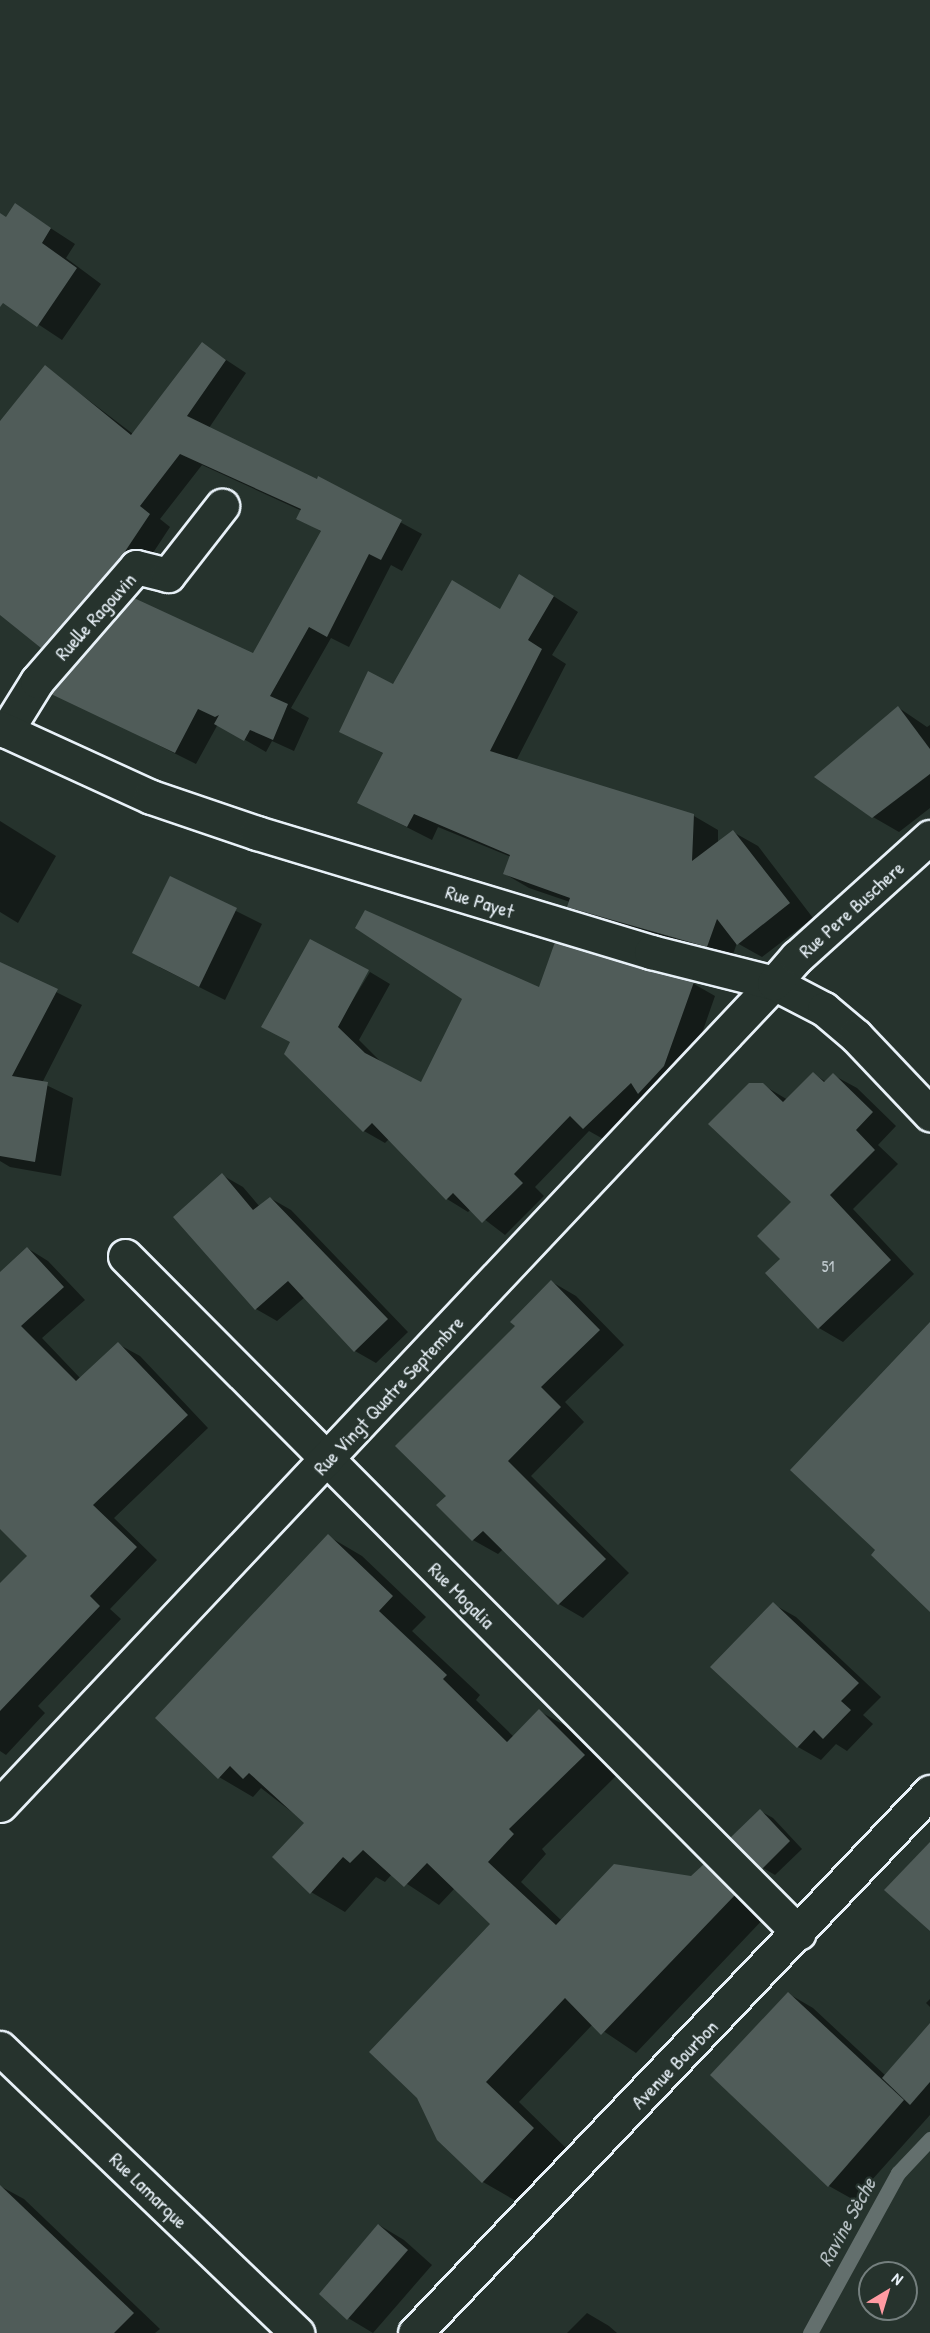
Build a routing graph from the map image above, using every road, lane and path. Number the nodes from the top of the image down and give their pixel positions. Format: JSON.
{"nodes":[{"id":1,"x":222,"y":506,"type":"dead end"},
{"id":2,"x":3,"y":729,"type":"edge"},
{"id":3,"x":930,"y":837,"type":"edge"},
{"id":4,"x":774,"y":983,"type":"junction"},
{"id":5,"x":930,"y":1114,"type":"edge"},
{"id":6,"x":125,"y":1256,"type":"dead end"},
{"id":7,"x":327,"y":1460,"type":"junction"},
{"id":8,"x":930,"y":1792,"type":"edge"},
{"id":9,"x":0,"y":1805,"type":"edge"},
{"id":10,"x":799,"y":1934,"type":"junction"},
{"id":11,"x":0,"y":2048,"type":"edge"},
{"id":12,"x":297,"y":2333,"type":"edge"},
{"id":13,"x":415,"y":2333,"type":"edge"}],
"edges":[{"from":1,"to":2,"type":"street","name":"Ruelle Ragouvin"},
{"from":2,"to":4,"type":"street","name":"Rue Payet"},
{"from":3,"to":4,"type":"street","name":"Rue Pere Buschere"},
{"from":4,"to":5,"type":"street","name":"Rue Payet"},
{"from":4,"to":7,"type":"street","name":"Rue Vingt Quatre Septembre"},
{"from":6,"to":7,"type":"street","name":"Rue Mogalia"},
{"from":7,"to":9,"type":"street","name":"Rue Vingt Quatre Septembre"},
{"from":7,"to":10,"type":"street","name":"Rue Mogalia"},
{"from":8,"to":10,"type":"street","name":"Avenue Bourbon"},
{"from":10,"to":13,"type":"street","name":"Avenue Bourbon"},
{"from":11,"to":12,"type":"street","name":"Rue Lamarque"}]}
